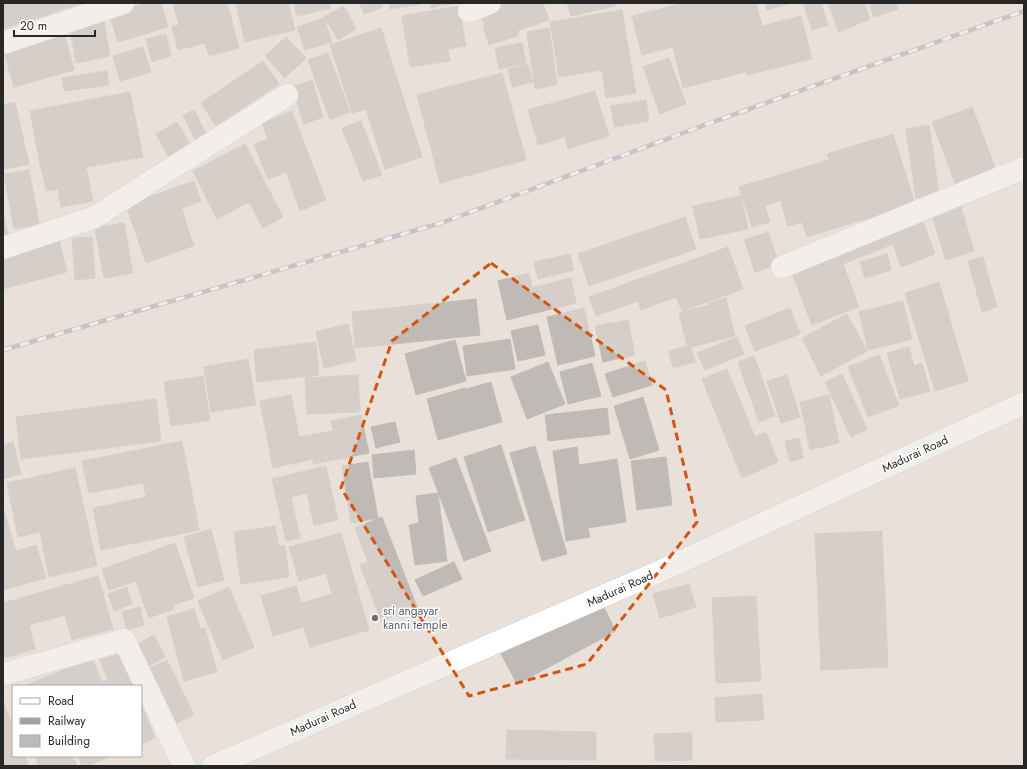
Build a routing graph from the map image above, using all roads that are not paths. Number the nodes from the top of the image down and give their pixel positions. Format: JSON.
{"nodes":[{"id":1,"x":123,"y":3,"type":"edge"},
{"id":2,"x":490,"y":3,"type":"edge"},
{"id":3,"x":469,"y":11,"type":"dead end"},
{"id":4,"x":3,"y":43,"type":"edge"},
{"id":5,"x":287,"y":95,"type":"dead end"},
{"id":6,"x":1024,"y":168,"type":"edge"},
{"id":7,"x":3,"y":248,"type":"edge"},
{"id":8,"x":782,"y":267,"type":"dead end"},
{"id":9,"x":1024,"y":403,"type":"edge"},
{"id":10,"x":3,"y":674,"type":"edge"},
{"id":11,"x":217,"y":765,"type":"edge"},
{"id":12,"x":184,"y":766,"type":"edge"}],
"edges":[{"from":1,"to":4,"type":"street"},
{"from":2,"to":3,"type":"street"},
{"from":5,"to":7,"type":"street"},
{"from":6,"to":8,"type":"street"},
{"from":9,"to":11,"type":"street","name":"Madurai Road"},
{"from":10,"to":12,"type":"street"}]}
